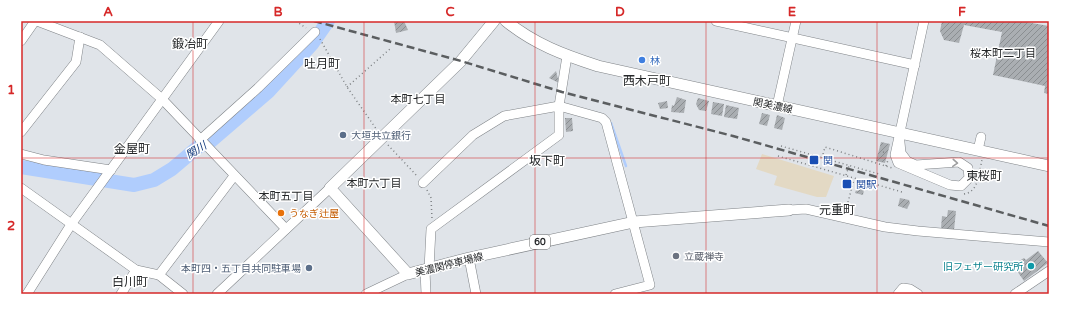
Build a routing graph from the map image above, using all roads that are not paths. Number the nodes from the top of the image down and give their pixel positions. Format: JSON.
{"nodes":[{"id":1,"x":36,"y":21,"type":"edge"},
{"id":2,"x":219,"y":21,"type":"edge"},
{"id":3,"x":494,"y":21,"type":"edge"},
{"id":4,"x":506,"y":21,"type":"edge"},
{"id":5,"x":716,"y":21,"type":"edge"},
{"id":6,"x":796,"y":21,"type":"edge"},
{"id":7,"x":924,"y":21,"type":"edge"},
{"id":8,"x":318,"y":36,"type":"road end"},
{"id":9,"x":80,"y":37,"type":"junction"},
{"id":10,"x":792,"y":38,"type":"junction"},
{"id":11,"x":21,"y":41,"type":"edge"},
{"id":12,"x":567,"y":56,"type":"junction"},
{"id":13,"x":915,"y":65,"type":"junction"},
{"id":14,"x":162,"y":99,"type":"junction"},
{"id":15,"x":559,"y":106,"type":"junction"},
{"id":16,"x":778,"y":106,"type":"junction"},
{"id":17,"x":21,"y":132,"type":"edge"},
{"id":18,"x":900,"y":132,"type":"junction"},
{"id":19,"x":981,"y":137,"type":"dead end"},
{"id":20,"x":200,"y":140,"type":"junction"},
{"id":21,"x":978,"y":150,"type":"junction"},
{"id":22,"x":21,"y":154,"type":"edge"},
{"id":23,"x":1049,"y":166,"type":"edge"},
{"id":24,"x":110,"y":172,"type":"junction"},
{"id":25,"x":234,"y":176,"type":"junction"},
{"id":26,"x":423,"y":183,"type":"road end"},
{"id":27,"x":21,"y":188,"type":"edge"},
{"id":28,"x":330,"y":188,"type":"junction"},
{"id":29,"x":789,"y":210,"type":"joint"},
{"id":30,"x":634,"y":222,"type":"junction"},
{"id":31,"x":72,"y":223,"type":"junction"},
{"id":32,"x":286,"y":229,"type":"junction"},
{"id":33,"x":1049,"y":242,"type":"edge"},
{"id":34,"x":469,"y":258,"type":"junction"},
{"id":35,"x":427,"y":269,"type":"junction"},
{"id":36,"x":136,"y":270,"type":"junction"},
{"id":37,"x":1049,"y":271,"type":"edge"},
{"id":38,"x":408,"y":274,"type":"junction"},
{"id":39,"x":159,"y":275,"type":"junction"},
{"id":40,"x":30,"y":293,"type":"edge"},
{"id":41,"x":121,"y":294,"type":"edge"},
{"id":42,"x":183,"y":294,"type":"edge"},
{"id":43,"x":217,"y":294,"type":"edge"},
{"id":44,"x":366,"y":294,"type":"edge"},
{"id":45,"x":426,"y":294,"type":"edge"},
{"id":46,"x":476,"y":294,"type":"edge"},
{"id":47,"x":614,"y":294,"type":"edge"},
{"id":48,"x":898,"y":294,"type":"edge"},
{"id":49,"x":918,"y":294,"type":"edge"},
{"id":50,"x":1015,"y":294,"type":"edge"}],
"edges":[{"from":1,"to":9,"type":"street"},
{"from":1,"to":11,"type":"street"},
{"from":2,"to":14,"type":"street"},
{"from":3,"to":28,"type":"main road"},
{"from":4,"to":12,"type":"main road","name":"関美濃線"},
{"from":5,"to":10,"type":"street"},
{"from":6,"to":10,"type":"street"},
{"from":7,"to":13,"type":"street"},
{"from":8,"to":20,"type":"street"},
{"from":9,"to":14,"type":"street"},
{"from":9,"to":17,"type":"street"},
{"from":10,"to":13,"type":"street"},
{"from":10,"to":16,"type":"street"},
{"from":12,"to":15,"type":"street"},
{"from":12,"to":16,"type":"main road","name":"関美濃線"},
{"from":13,"to":18,"type":"street"},
{"from":14,"to":20,"type":"street"},
{"from":14,"to":24,"type":"street"},
{"from":15,"to":26,"type":"street"},
{"from":15,"to":30,"type":"street"},
{"from":15,"to":35,"type":"street"},
{"from":16,"to":18,"type":"main road","name":"関美濃線"},
{"from":18,"to":18,"type":"street","one_way":true},
{"from":18,"to":21,"type":"main road","name":"関美濃線"},
{"from":19,"to":21,"type":"street"},
{"from":20,"to":25,"type":"street"},
{"from":21,"to":23,"type":"main road","name":"関美濃線"},
{"from":22,"to":24,"type":"street"},
{"from":24,"to":31,"type":"street"},
{"from":25,"to":32,"type":"street"},
{"from":25,"to":39,"type":"street"},
{"from":27,"to":31,"type":"street"},
{"from":28,"to":32,"type":"street"},
{"from":28,"to":38,"type":"main road","name":"美濃関停車場線"},
{"from":29,"to":30,"type":"main road","name":"美濃関停車場線","number":"60"},
{"from":29,"to":33,"type":"street"},
{"from":30,"to":34,"type":"main road","name":"美濃関停車場線","number":"60"},
{"from":30,"to":47,"type":"street"},
{"from":31,"to":36,"type":"street"},
{"from":31,"to":40,"type":"street"},
{"from":32,"to":43,"type":"street"},
{"from":34,"to":35,"type":"main road","name":"美濃関停車場線","number":"60"},
{"from":34,"to":46,"type":"street"},
{"from":35,"to":38,"type":"main road","name":"美濃関停車場線","number":"60"},
{"from":35,"to":45,"type":"street"},
{"from":36,"to":39,"type":"street"},
{"from":36,"to":41,"type":"street"},
{"from":37,"to":50,"type":"street"},
{"from":38,"to":44,"type":"street"},
{"from":39,"to":42,"type":"street"},
{"from":48,"to":49,"type":"street"}]}
